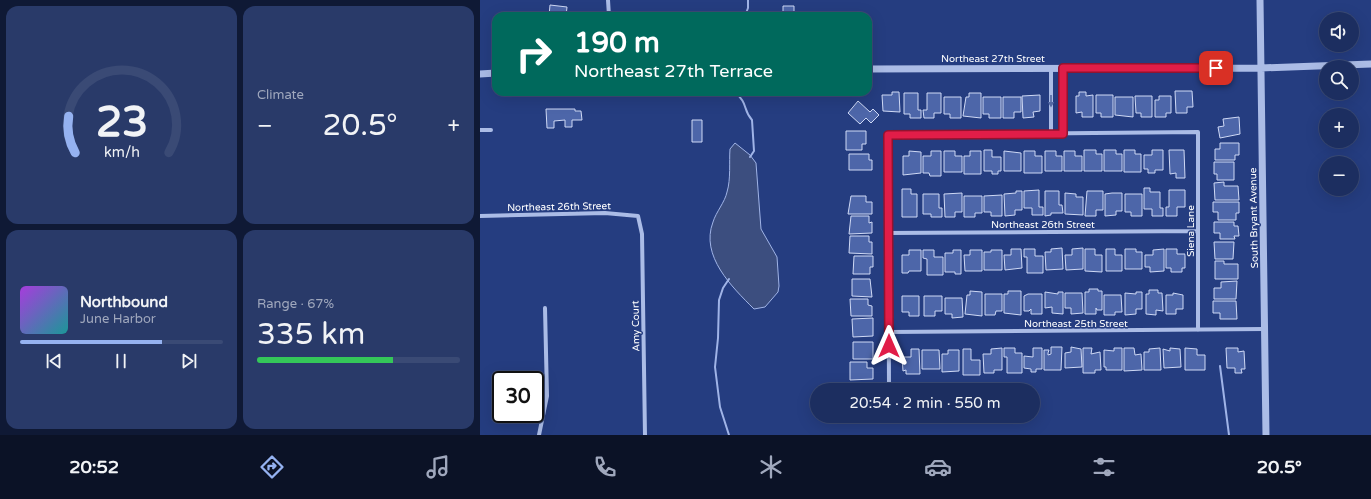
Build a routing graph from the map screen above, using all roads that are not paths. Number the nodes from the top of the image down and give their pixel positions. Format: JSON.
{"nodes":[{"id":1,"x":608,"y":0,"type":"edge"},
{"id":2,"x":1260,"y":0,"type":"edge"},
{"id":3,"x":609,"y":12,"type":"edge"},
{"id":4,"x":1371,"y":64,"type":"edge"},
{"id":5,"x":872,"y":68,"type":"edge"},
{"id":6,"x":1051,"y":68,"type":"junction"},
{"id":7,"x":1063,"y":68,"type":"junction"},
{"id":8,"x":1262,"y":68,"type":"junction"},
{"id":9,"x":492,"y":73,"type":"edge"},
{"id":10,"x":480,"y":74,"type":"edge"},
{"id":11,"x":480,"y":130,"type":"edge"},
{"id":12,"x":490,"y":130,"type":"dead end"},
{"id":13,"x":1051,"y":134,"type":"junction"},
{"id":14,"x":1063,"y":134,"type":"junction"},
{"id":15,"x":480,"y":216,"type":"edge"},
{"id":16,"x":638,"y":216,"type":"joint"},
{"id":17,"x":1198,"y":231,"type":"junction"},
{"id":18,"x":888,"y":233,"type":"junction"},
{"id":19,"x":545,"y":308,"type":"dead end"},
{"id":20,"x":1198,"y":330,"type":"junction"},
{"id":21,"x":1264,"y":330,"type":"junction"},
{"id":22,"x":889,"y":332,"type":"junction"},
{"id":23,"x":889,"y":383,"type":"edge"},
{"id":24,"x":540,"y":435,"type":"edge"},
{"id":25,"x":645,"y":435,"type":"edge"},
{"id":26,"x":1266,"y":435,"type":"edge"}],
"edges":[{"from":1,"to":3,"type":"street"},
{"from":2,"to":8,"type":"street","name":"South Bryant Avenue"},
{"from":4,"to":8,"type":"street","name":"Northeast 27th Street"},
{"from":5,"to":6,"type":"street","name":"Northeast 27th Street"},
{"from":6,"to":7,"type":"street","name":"Northeast 27th Street"},
{"from":6,"to":13,"type":"street","one_way":true},
{"from":7,"to":8,"type":"street","name":"Northeast 27th Street"},
{"from":7,"to":14,"type":"street"},
{"from":8,"to":21,"type":"street","name":"South Bryant Avenue"},
{"from":9,"to":10,"type":"street"},
{"from":11,"to":12,"type":"street"},
{"from":13,"to":14,"type":"street"},
{"from":13,"to":18,"type":"street"},
{"from":14,"to":17,"type":"street","name":"Siena Lane"},
{"from":15,"to":16,"type":"street","name":"Northeast 26th Street"},
{"from":16,"to":25,"type":"street","name":"Amy Court"},
{"from":17,"to":18,"type":"street","name":"Northeast 26th Street"},
{"from":17,"to":20,"type":"street","name":"Siena Lane"},
{"from":18,"to":22,"type":"street"},
{"from":19,"to":24,"type":"street"},
{"from":20,"to":21,"type":"street","name":"Northeast 25th Street"},
{"from":20,"to":22,"type":"street","name":"Northeast 25th Street"},
{"from":21,"to":26,"type":"street","name":"South Bryant Avenue"},
{"from":22,"to":23,"type":"street"}]}
